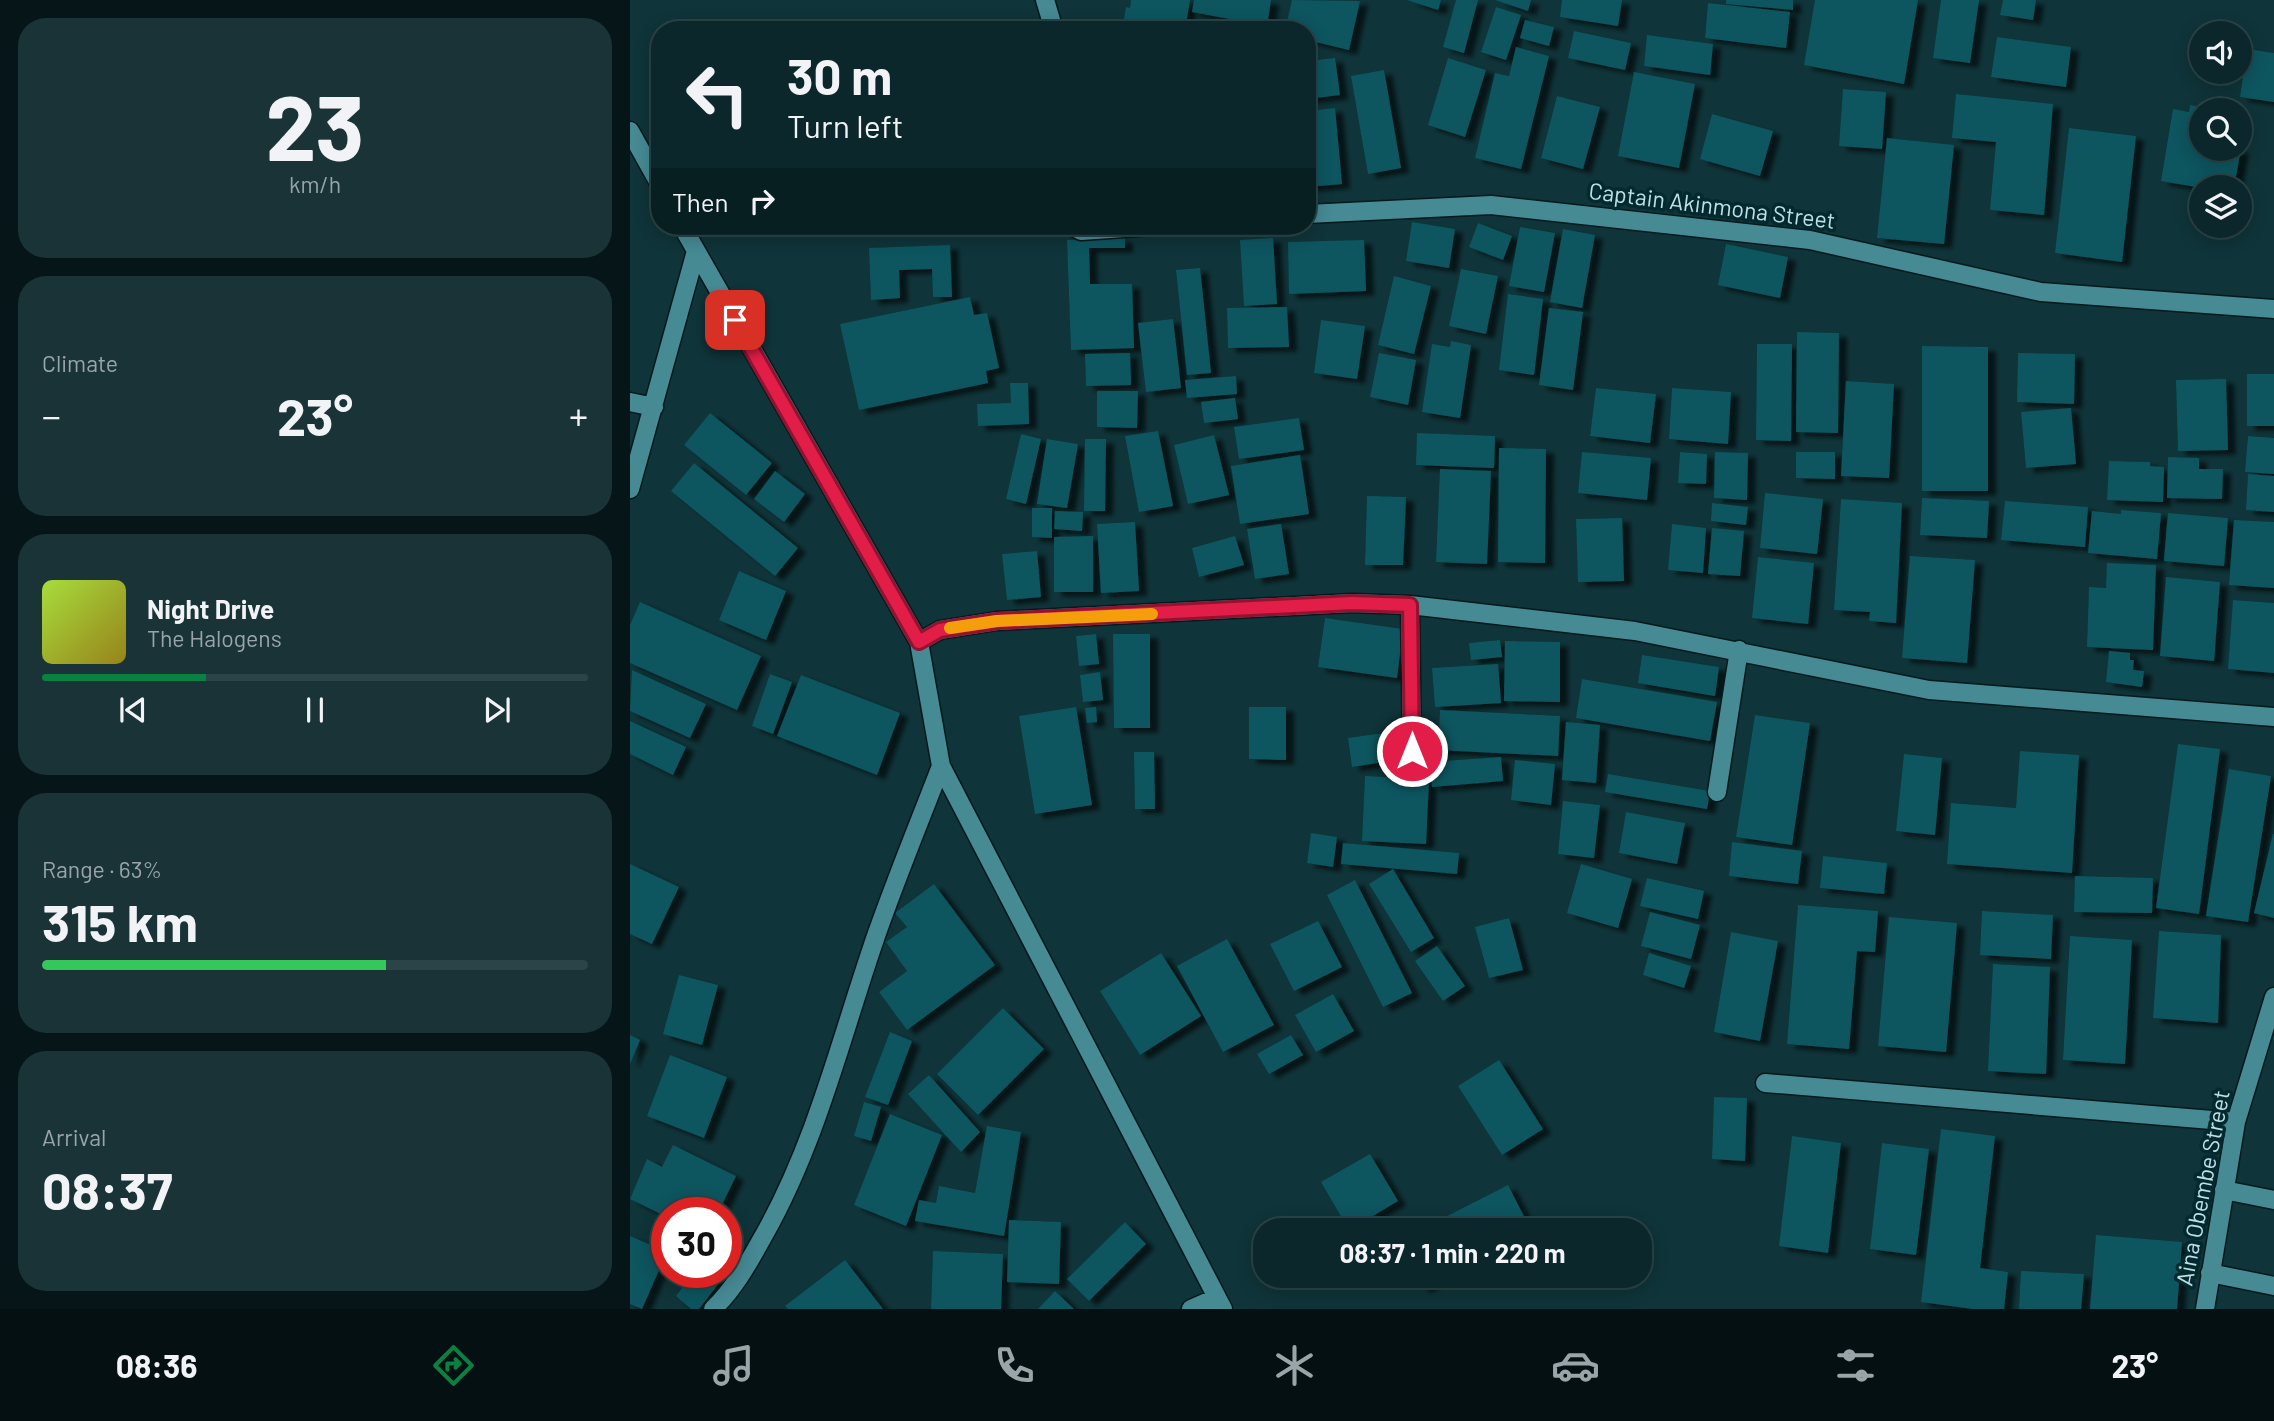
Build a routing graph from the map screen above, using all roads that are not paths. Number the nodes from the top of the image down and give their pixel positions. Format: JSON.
{"nodes":[{"id":1,"x":1045,"y":0,"type":"edge"},
{"id":2,"x":1051,"y":21,"type":"edge"},
{"id":3,"x":630,"y":131,"type":"edge"},
{"id":4,"x":651,"y":169,"type":"edge"},
{"id":5,"x":1316,"y":214,"type":"edge"},
{"id":6,"x":687,"y":235,"type":"edge"},
{"id":7,"x":696,"y":251,"type":"junction"},
{"id":8,"x":2274,"y":309,"type":"edge"},
{"id":9,"x":630,"y":402,"type":"edge"},
{"id":10,"x":654,"y":407,"type":"junction"},
{"id":11,"x":630,"y":489,"type":"edge"},
{"id":12,"x":1410,"y":605,"type":"junction"},
{"id":13,"x":919,"y":642,"type":"junction"},
{"id":14,"x":1738,"y":650,"type":"junction"},
{"id":15,"x":2274,"y":717,"type":"edge"},
{"id":16,"x":1412,"y":751,"type":"dead end"},
{"id":17,"x":941,"y":766,"type":"junction"},
{"id":18,"x":1717,"y":792,"type":"dead end"},
{"id":19,"x":2274,"y":997,"type":"edge"},
{"id":20,"x":1765,"y":1083,"type":"dead end"},
{"id":21,"x":2236,"y":1122,"type":"junction"},
{"id":22,"x":2224,"y":1191,"type":"junction"},
{"id":23,"x":2274,"y":1200,"type":"edge"},
{"id":24,"x":2210,"y":1273,"type":"junction"},
{"id":25,"x":2274,"y":1286,"type":"edge"},
{"id":26,"x":1220,"y":1304,"type":"edge"},
{"id":27,"x":713,"y":1309,"type":"edge"},
{"id":28,"x":1192,"y":1309,"type":"edge"},
{"id":29,"x":2205,"y":1309,"type":"edge"}],
"edges":[{"from":1,"to":2,"type":"street"},
{"from":3,"to":4,"type":"street"},
{"from":5,"to":8,"type":"street","name":"Captain Akinmona Street"},
{"from":6,"to":7,"type":"street"},
{"from":7,"to":10,"type":"street"},
{"from":7,"to":13,"type":"street"},
{"from":9,"to":10,"type":"street"},
{"from":10,"to":11,"type":"street"},
{"from":12,"to":13,"type":"street"},
{"from":12,"to":14,"type":"street"},
{"from":12,"to":16,"type":"street"},
{"from":13,"to":17,"type":"street"},
{"from":14,"to":15,"type":"street"},
{"from":14,"to":18,"type":"street"},
{"from":17,"to":26,"type":"street"},
{"from":17,"to":27,"type":"street"},
{"from":19,"to":21,"type":"street","name":"Aina Obembe Street"},
{"from":20,"to":21,"type":"street"},
{"from":21,"to":22,"type":"street","name":"Aina Obembe Street"},
{"from":22,"to":23,"type":"street"},
{"from":22,"to":24,"type":"street","name":"Aina Obembe Street"},
{"from":24,"to":25,"type":"street"},
{"from":24,"to":29,"type":"street","name":"Aina Obembe Street"},
{"from":26,"to":28,"type":"street"}]}
